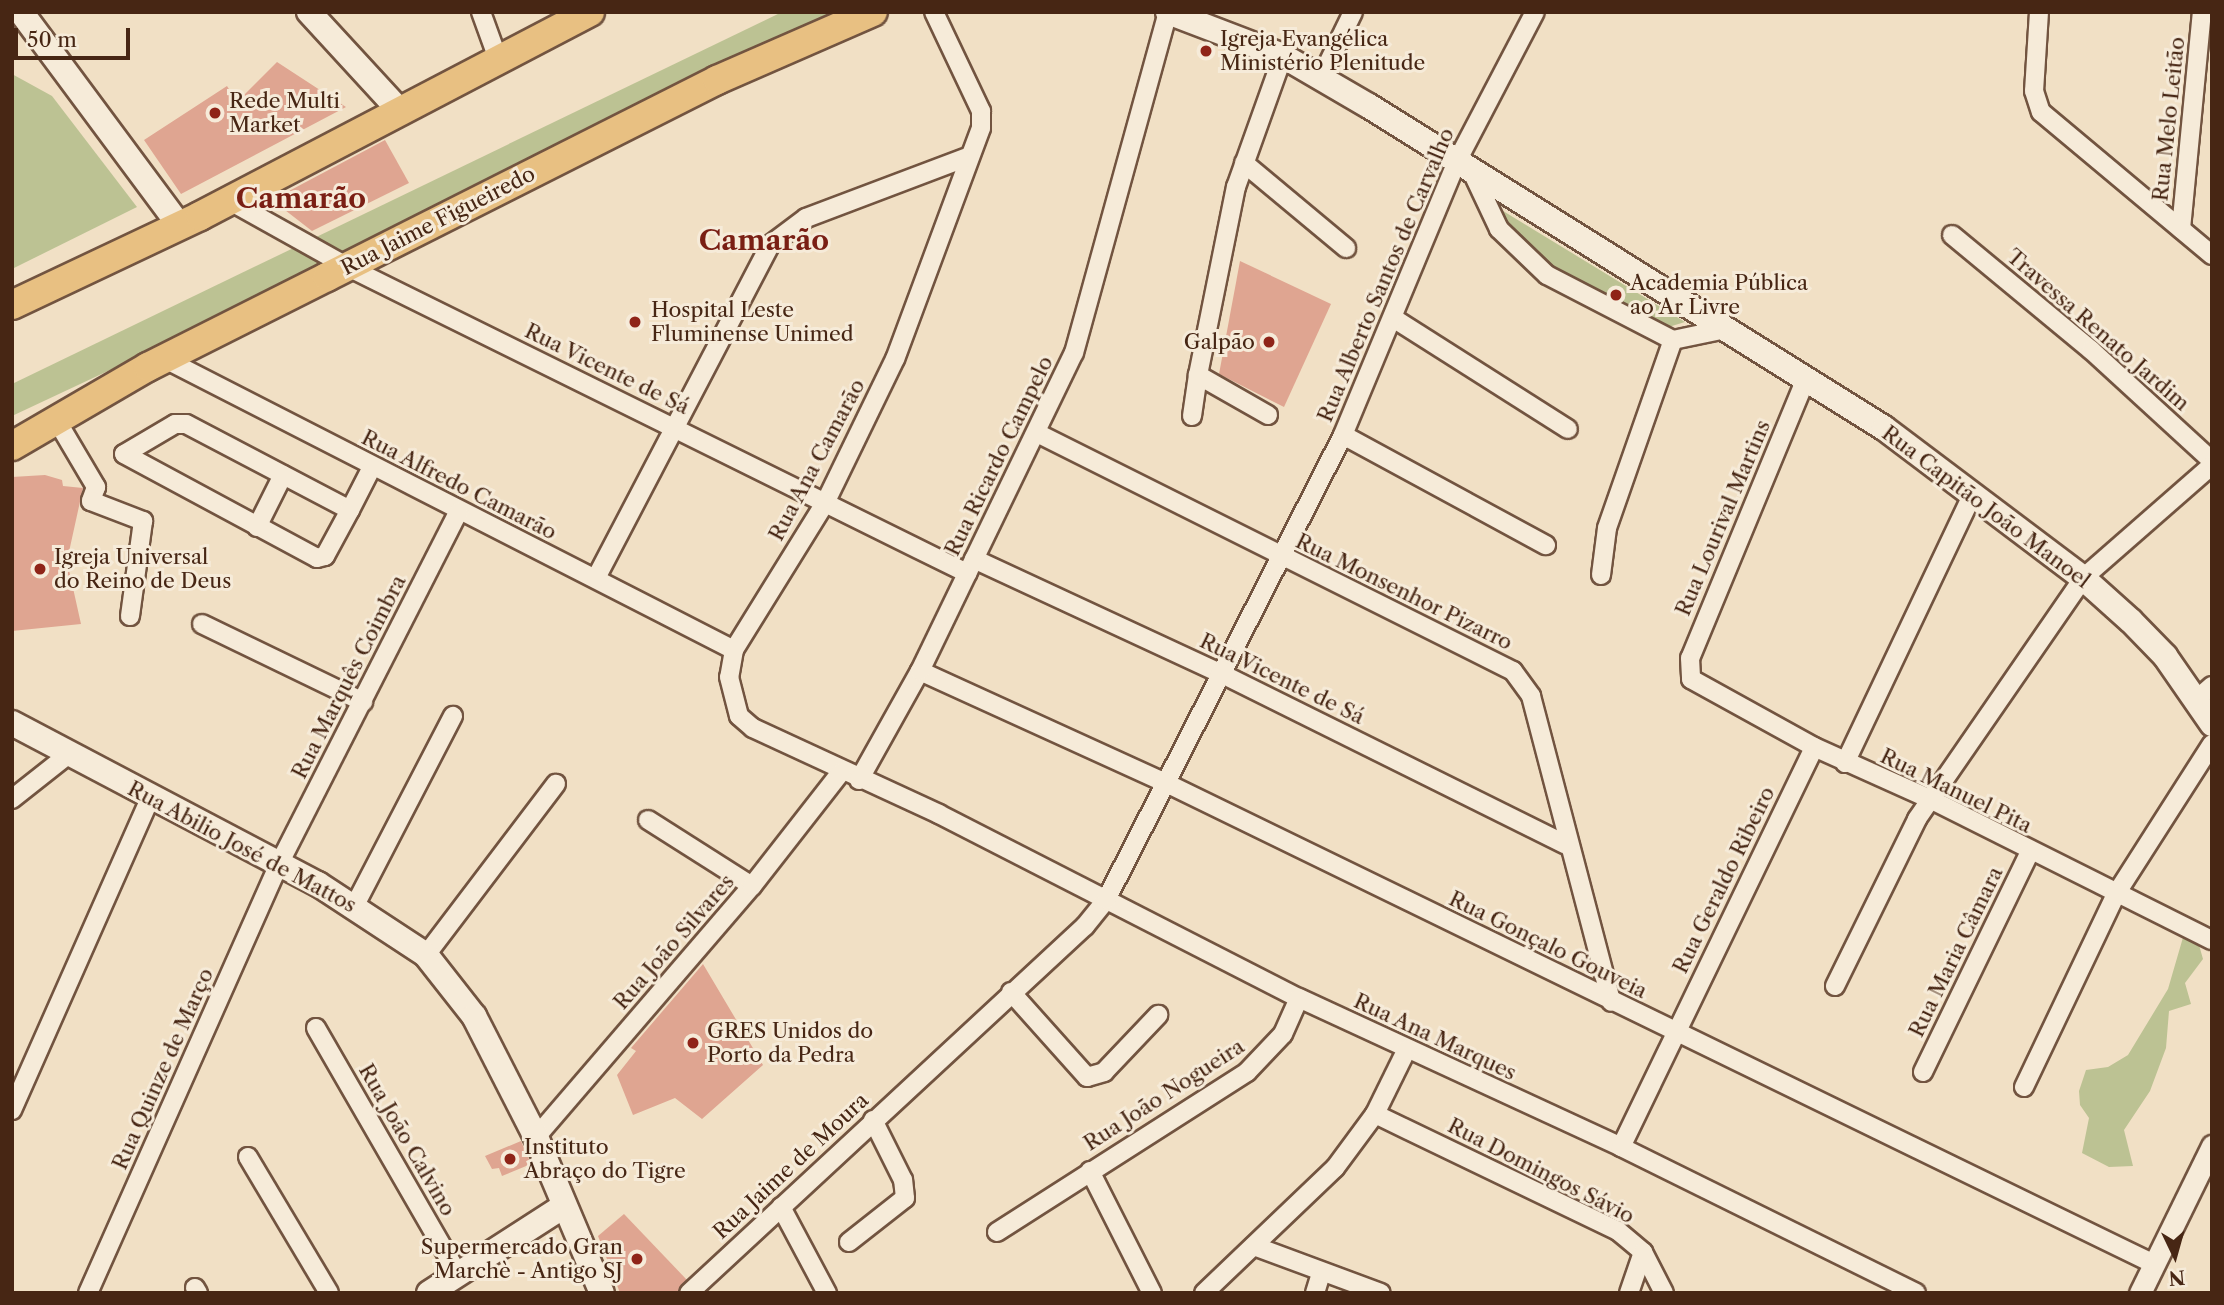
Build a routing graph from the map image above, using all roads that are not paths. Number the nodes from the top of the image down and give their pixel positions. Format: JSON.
{"nodes":[{"id":1,"x":21,"y":12,"type":"edge"},
{"id":2,"x":309,"y":12,"type":"edge"},
{"id":3,"x":481,"y":12,"type":"edge"},
{"id":4,"x":590,"y":12,"type":"edge"},
{"id":5,"x":873,"y":12,"type":"edge"},
{"id":6,"x":934,"y":12,"type":"edge"},
{"id":7,"x":1168,"y":12,"type":"edge"},
{"id":8,"x":1353,"y":12,"type":"edge"},
{"id":9,"x":1535,"y":12,"type":"edge"},
{"id":10,"x":2039,"y":12,"type":"edge"},
{"id":11,"x":2202,"y":12,"type":"edge"},
{"id":12,"x":1283,"y":56,"type":"junction"},
{"id":13,"x":498,"y":59,"type":"junction"},
{"id":14,"x":1321,"y":78,"type":"junction"},
{"id":15,"x":400,"y":111,"type":"junction"},
{"id":16,"x":970,"y":156,"type":"junction"},
{"id":17,"x":1244,"y":163,"type":"junction"},
{"id":18,"x":1465,"y":168,"type":"junction"},
{"id":19,"x":230,"y":201,"type":"junction"},
{"id":20,"x":180,"y":226,"type":"junction"},
{"id":21,"x":2181,"y":229,"type":"junction"},
{"id":22,"x":1952,"y":235,"type":"dead end"},
{"id":23,"x":1346,"y":247,"type":"dead end"},
{"id":24,"x":2212,"y":255,"type":"edge"},
{"id":25,"x":348,"y":267,"type":"junction"},
{"id":26,"x":12,"y":305,"type":"edge"},
{"id":27,"x":1393,"y":318,"type":"junction"},
{"id":28,"x":1725,"y":329,"type":"junction"},
{"id":29,"x":1673,"y":340,"type":"junction"},
{"id":30,"x":165,"y":359,"type":"junction"},
{"id":31,"x":1198,"y":375,"type":"junction"},
{"id":32,"x":1805,"y":381,"type":"junction"},
{"id":33,"x":1268,"y":415,"type":"dead end"},
{"id":34,"x":1192,"y":416,"type":"dead end"},
{"id":35,"x":57,"y":421,"type":"junction"},
{"id":36,"x":675,"y":427,"type":"junction"},
{"id":37,"x":1568,"y":429,"type":"dead end"},
{"id":38,"x":1039,"y":434,"type":"junction"},
{"id":39,"x":1343,"y":435,"type":"junction"},
{"id":40,"x":12,"y":446,"type":"edge"},
{"id":41,"x":2212,"y":463,"type":"edge"},
{"id":42,"x":372,"y":467,"type":"junction"},
{"id":43,"x":283,"y":475,"type":"junction"},
{"id":44,"x":1973,"y":492,"type":"junction"},
{"id":45,"x":825,"y":502,"type":"junction"},
{"id":46,"x":350,"y":510,"type":"junction"},
{"id":47,"x":459,"y":511,"type":"junction"},
{"id":48,"x":257,"y":527,"type":"junction"},
{"id":49,"x":1546,"y":544,"type":"dead end"},
{"id":50,"x":1280,"y":556,"type":"junction"},
{"id":51,"x":971,"y":566,"type":"junction"},
{"id":52,"x":1601,"y":575,"type":"dead end"},
{"id":53,"x":596,"y":578,"type":"junction"},
{"id":54,"x":2083,"y":578,"type":"junction"},
{"id":55,"x":130,"y":616,"type":"dead end"},
{"id":56,"x":202,"y":624,"type":"dead end"},
{"id":57,"x":734,"y":650,"type":"junction"},
{"id":58,"x":920,"y":671,"type":"junction"},
{"id":59,"x":1220,"y":673,"type":"junction"},
{"id":60,"x":1689,"y":673,"type":"joint"},
{"id":61,"x":2204,"y":693,"type":"edge"},
{"id":62,"x":363,"y":702,"type":"junction"},
{"id":63,"x":453,"y":716,"type":"dead end"},
{"id":64,"x":12,"y":723,"type":"edge"},
{"id":65,"x":2212,"y":724,"type":"edge"},
{"id":66,"x":2212,"y":744,"type":"edge"},
{"id":67,"x":1814,"y":747,"type":"junction"},
{"id":68,"x":69,"y":754,"type":"junction"},
{"id":69,"x":1845,"y":763,"type":"junction"},
{"id":70,"x":841,"y":772,"type":"junction"},
{"id":71,"x":859,"y":780,"type":"junction"},
{"id":72,"x":1164,"y":782,"type":"junction"},
{"id":73,"x":556,"y":784,"type":"dead end"},
{"id":74,"x":12,"y":799,"type":"edge"},
{"id":75,"x":150,"y":799,"type":"junction"},
{"id":76,"x":1932,"y":800,"type":"junction"},
{"id":77,"x":939,"y":814,"type":"joint"},
{"id":78,"x":648,"y":820,"type":"dead end"},
{"id":79,"x":1566,"y":845,"type":"junction"},
{"id":80,"x":2030,"y":852,"type":"junction"},
{"id":81,"x":279,"y":863,"type":"junction"},
{"id":82,"x":752,"y":886,"type":"junction"},
{"id":83,"x":2116,"y":894,"type":"junction"},
{"id":84,"x":1106,"y":900,"type":"junction"},
{"id":85,"x":355,"y":905,"type":"junction"},
{"id":86,"x":2212,"y":940,"type":"edge"},
{"id":87,"x":426,"y":955,"type":"junction"},
{"id":88,"x":1835,"y":986,"type":"dead end"},
{"id":89,"x":1011,"y":992,"type":"junction"},
{"id":90,"x":1299,"y":999,"type":"junction"},
{"id":91,"x":1611,"y":1002,"type":"junction"},
{"id":92,"x":1158,"y":1015,"type":"dead end"},
{"id":93,"x":316,"y":1028,"type":"dead end"},
{"id":94,"x":1667,"y":1028,"type":"junction"},
{"id":95,"x":1407,"y":1049,"type":"junction"},
{"id":96,"x":1923,"y":1072,"type":"dead end"},
{"id":97,"x":2024,"y":1087,"type":"dead end"},
{"id":98,"x":12,"y":1110,"type":"edge"},
{"id":99,"x":1375,"y":1114,"type":"junction"},
{"id":100,"x":873,"y":1120,"type":"junction"},
{"id":101,"x":536,"y":1137,"type":"junction"},
{"id":102,"x":1621,"y":1147,"type":"junction"},
{"id":103,"x":2210,"y":1155,"type":"edge"},
{"id":104,"x":248,"y":1157,"type":"dead end"},
{"id":105,"x":1090,"y":1171,"type":"junction"},
{"id":106,"x":564,"y":1206,"type":"junction"},
{"id":107,"x":781,"y":1207,"type":"junction"},
{"id":108,"x":997,"y":1232,"type":"dead end"},
{"id":109,"x":849,"y":1242,"type":"dead end"},
{"id":110,"x":1254,"y":1246,"type":"junction"},
{"id":111,"x":1643,"y":1252,"type":"junction"},
{"id":112,"x":2154,"y":1265,"type":"junction"},
{"id":113,"x":1321,"y":1273,"type":"junction"},
{"id":114,"x":458,"y":1274,"type":"junction"},
{"id":115,"x":88,"y":1293,"type":"edge"},
{"id":116,"x":329,"y":1293,"type":"edge"},
{"id":117,"x":429,"y":1293,"type":"edge"},
{"id":118,"x":602,"y":1293,"type":"edge"},
{"id":119,"x":689,"y":1293,"type":"edge"},
{"id":120,"x":827,"y":1293,"type":"edge"},
{"id":121,"x":1152,"y":1293,"type":"edge"},
{"id":122,"x":1204,"y":1293,"type":"edge"},
{"id":123,"x":1315,"y":1293,"type":"edge"},
{"id":124,"x":1381,"y":1293,"type":"edge"},
{"id":125,"x":1629,"y":1293,"type":"edge"},
{"id":126,"x":1664,"y":1293,"type":"edge"},
{"id":127,"x":1916,"y":1293,"type":"edge"},
{"id":128,"x":2140,"y":1293,"type":"edge"}],
"edges":[{"from":1,"to":20,"type":"main road"},
{"from":2,"to":15,"type":"main road"},
{"from":3,"to":13,"type":"street"},
{"from":4,"to":13,"type":"main road"},
{"from":5,"to":25,"type":"main road","name":"Rua Jaime Figueiredo"},
{"from":6,"to":16,"type":"street","name":"Rua Ana Camarão"},
{"from":7,"to":12,"type":"main road","name":"Rua Capitão João Manoel"},
{"from":7,"to":38,"type":"street","name":"Rua Ricardo Campelo"},
{"from":8,"to":14,"type":"street"},
{"from":9,"to":18,"type":"street","name":"Rua Alberto Santos de Carvalho"},
{"from":10,"to":21,"type":"street"},
{"from":11,"to":21,"type":"street","name":"Rua Melo Leitão"},
{"from":12,"to":14,"type":"main road","name":"Rua Capitão João Manoel"},
{"from":12,"to":17,"type":"street"},
{"from":13,"to":15,"type":"main road"},
{"from":14,"to":18,"type":"main road","name":"Rua Capitão João Manoel"},
{"from":15,"to":19,"type":"main road"},
{"from":16,"to":36,"type":"street"},
{"from":16,"to":45,"type":"street","name":"Rua Ana Camarão"},
{"from":17,"to":23,"type":"street"},
{"from":17,"to":31,"type":"street"},
{"from":18,"to":27,"type":"street","name":"Rua Alberto Santos de Carvalho"},
{"from":18,"to":28,"type":"main road","name":"Rua Capitão João Manoel"},
{"from":18,"to":29,"type":"street"},
{"from":19,"to":20,"type":"main road"},
{"from":19,"to":25,"type":"street","name":"Rua Vicente de Sá"},
{"from":20,"to":26,"type":"main road"},
{"from":21,"to":24,"type":"street"},
{"from":22,"to":41,"type":"street","name":"Travessa Renato Jardim"},
{"from":25,"to":30,"type":"main road","name":"Rua Jaime Figueiredo"},
{"from":25,"to":36,"type":"street","name":"Rua Vicente de Sá"},
{"from":27,"to":37,"type":"street"},
{"from":27,"to":39,"type":"street","name":"Rua Alberto Santos de Carvalho"},
{"from":28,"to":29,"type":"street"},
{"from":28,"to":32,"type":"main road","name":"Rua Capitão João Manoel"},
{"from":29,"to":52,"type":"street"},
{"from":30,"to":35,"type":"main road","name":"Rua Jaime Figueiredo"},
{"from":30,"to":42,"type":"street","name":"Rua Alfredo Camarão"},
{"from":31,"to":33,"type":"street"},
{"from":31,"to":34,"type":"street"},
{"from":32,"to":44,"type":"main road","name":"Rua Capitão João Manoel"},
{"from":32,"to":60,"type":"street","name":"Rua Lourival Martins"},
{"from":35,"to":40,"type":"main road","name":"Rua Jaime Figueiredo"},
{"from":35,"to":55,"type":"street"},
{"from":36,"to":45,"type":"street","name":"Rua Vicente de Sá"},
{"from":36,"to":53,"type":"street"},
{"from":38,"to":50,"type":"street","name":"Rua Monsenhor Pizarro"},
{"from":38,"to":51,"type":"street","name":"Rua Ricardo Campelo"},
{"from":39,"to":49,"type":"street"},
{"from":39,"to":50,"type":"street","name":"Rua Alberto Santos de Carvalho"},
{"from":41,"to":54,"type":"street"},
{"from":42,"to":46,"type":"street"},
{"from":42,"to":47,"type":"street","name":"Rua Alfredo Camarão"},
{"from":43,"to":46,"type":"street"},
{"from":43,"to":48,"type":"street"},
{"from":43,"to":48,"type":"street"},
{"from":44,"to":54,"type":"main road","name":"Rua Capitão João Manoel"},
{"from":44,"to":69,"type":"street"},
{"from":45,"to":51,"type":"street","name":"Rua Vicente de Sá"},
{"from":45,"to":57,"type":"street","name":"Rua Ana Camarão"},
{"from":46,"to":48,"type":"street"},
{"from":47,"to":53,"type":"street","name":"Rua Alfredo Camarão"},
{"from":47,"to":62,"type":"street","name":"Rua Marquês Coimbra"},
{"from":50,"to":59,"type":"street","name":"Rua Alberto Santos de Carvalho"},
{"from":50,"to":79,"type":"street","name":"Rua Monsenhor Pizarro"},
{"from":51,"to":58,"type":"street","name":"Rua Ricardo Campelo"},
{"from":51,"to":59,"type":"street","name":"Rua Vicente de Sá"},
{"from":53,"to":57,"type":"street","name":"Rua Alfredo Camarão"},
{"from":54,"to":61,"type":"main road","name":"Rua Capitão João Manoel"},
{"from":54,"to":76,"type":"street"},
{"from":56,"to":62,"type":"street"},
{"from":57,"to":70,"type":"street","name":"Rua Ana Camarão"},
{"from":58,"to":71,"type":"street","name":"Rua Ricardo Campelo"},
{"from":58,"to":72,"type":"street","name":"Rua Gonçalo Gouveia"},
{"from":59,"to":72,"type":"street","name":"Rua Jaime de Moura"},
{"from":59,"to":79,"type":"street","name":"Rua Vicente de Sá"},
{"from":60,"to":67,"type":"street","name":"Rua Manuel Pita"},
{"from":61,"to":65,"type":"main road","name":"Rua Capitão João Manoel"},
{"from":62,"to":81,"type":"street","name":"Rua Marquês Coimbra"},
{"from":63,"to":85,"type":"street"},
{"from":64,"to":68,"type":"main road","name":"Rua Abilio José de Mattos"},
{"from":66,"to":83,"type":"street"},
{"from":67,"to":69,"type":"street","name":"Rua Manuel Pita"},
{"from":67,"to":94,"type":"street","name":"Rua Geraldo Ribeiro"},
{"from":68,"to":74,"type":"street"},
{"from":68,"to":75,"type":"main road","name":"Rua Abilio José de Mattos"},
{"from":69,"to":76,"type":"street","name":"Rua Manuel Pita"},
{"from":70,"to":71,"type":"street","name":"Rua Ana Camarão"},
{"from":70,"to":82,"type":"street","name":"Rua João Silvares"},
{"from":71,"to":77,"type":"street","name":"Rua Ana Camarão"},
{"from":72,"to":84,"type":"street","name":"Rua Jaime de Moura"},
{"from":72,"to":91,"type":"street","name":"Rua Gonçalo Gouveia"},
{"from":73,"to":87,"type":"street"},
{"from":75,"to":81,"type":"main road","name":"Rua Abilio José de Mattos"},
{"from":75,"to":98,"type":"street"},
{"from":76,"to":80,"type":"street","name":"Rua Manuel Pita"},
{"from":76,"to":88,"type":"street"},
{"from":77,"to":84,"type":"street","name":"Rua Ana Marques"},
{"from":78,"to":82,"type":"street"},
{"from":79,"to":91,"type":"street","name":"Rua Monsenhor Pizarro"},
{"from":80,"to":83,"type":"street","name":"Rua Manuel Pita"},
{"from":80,"to":96,"type":"street","name":"Rua Maria Câmara"},
{"from":81,"to":85,"type":"main road","name":"Rua Abilio José de Mattos"},
{"from":81,"to":115,"type":"street","name":"Rua Quinze de Março"},
{"from":82,"to":101,"type":"street","name":"Rua João Silvares"},
{"from":83,"to":86,"type":"street","name":"Rua Manuel Pita"},
{"from":83,"to":97,"type":"street"},
{"from":84,"to":89,"type":"street","name":"Rua Jaime de Moura"},
{"from":84,"to":90,"type":"street","name":"Rua Ana Marques"},
{"from":85,"to":87,"type":"main road","name":"Rua Abilio José de Mattos"},
{"from":87,"to":101,"type":"main road","name":"Rua Abilio José de Mattos"},
{"from":89,"to":92,"type":"street"},
{"from":89,"to":100,"type":"street","name":"Rua Jaime de Moura"},
{"from":90,"to":95,"type":"street","name":"Rua Ana Marques"},
{"from":90,"to":105,"type":"street","name":"Rua João Nogueira"},
{"from":91,"to":94,"type":"street","name":"Rua Gonçalo Gouveia"},
{"from":93,"to":114,"type":"street","name":"Rua João Calvino"},
{"from":94,"to":102,"type":"street","name":"Rua Geraldo Ribeiro"},
{"from":94,"to":112,"type":"street","name":"Rua Gonçalo Gouveia"},
{"from":95,"to":99,"type":"street"},
{"from":95,"to":102,"type":"street","name":"Rua Ana Marques"},
{"from":99,"to":110,"type":"street"},
{"from":99,"to":111,"type":"street","name":"Rua Domingos Sávio"},
{"from":100,"to":107,"type":"street","name":"Rua Jaime de Moura"},
{"from":100,"to":109,"type":"street"},
{"from":101,"to":106,"type":"main road","name":"Rua Abilio José de Mattos"},
{"from":102,"to":127,"type":"street","name":"Rua Ana Marques"},
{"from":103,"to":112,"type":"street"},
{"from":104,"to":116,"type":"street"},
{"from":105,"to":108,"type":"street","name":"Rua João Nogueira"},
{"from":105,"to":121,"type":"street"},
{"from":106,"to":114,"type":"main road"},
{"from":106,"to":118,"type":"main road","name":"Rua Abilio José de Mattos"},
{"from":107,"to":119,"type":"street","name":"Rua Jaime de Moura"},
{"from":107,"to":120,"type":"street"},
{"from":110,"to":113,"type":"street"},
{"from":110,"to":122,"type":"street"},
{"from":111,"to":125,"type":"street"},
{"from":111,"to":126,"type":"street","name":"Rua Domingos Sávio"},
{"from":112,"to":128,"type":"street"},
{"from":113,"to":123,"type":"street"},
{"from":113,"to":124,"type":"street"},
{"from":114,"to":117,"type":"main road"}]}
